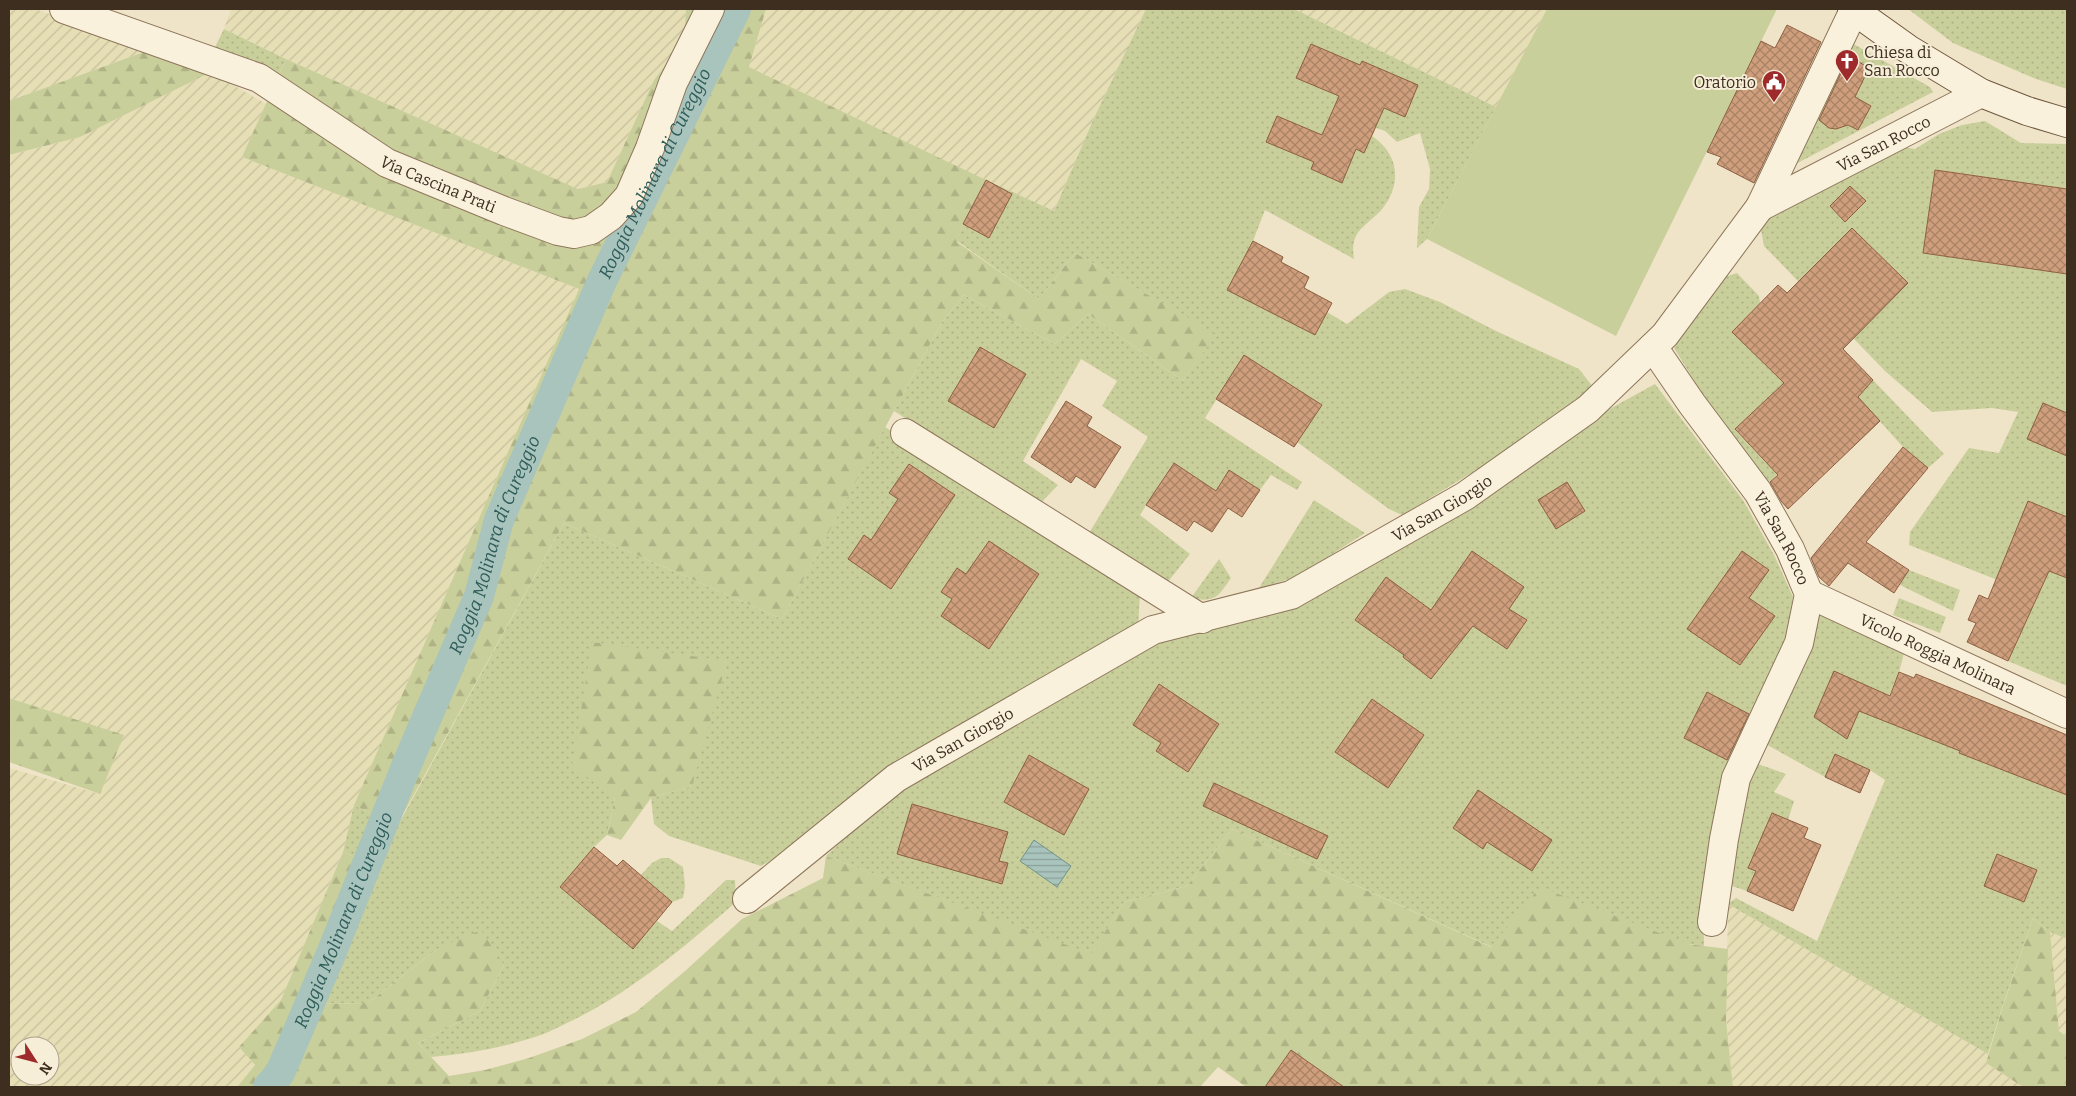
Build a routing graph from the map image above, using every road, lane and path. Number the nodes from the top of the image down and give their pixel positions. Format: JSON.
{"nodes":[{"id":1,"x":64,"y":9,"type":"edge"},
{"id":2,"x":710,"y":9,"type":"edge"},
{"id":3,"x":1864,"y":13,"type":"edge"},
{"id":4,"x":1981,"y":93,"type":"junction"},
{"id":5,"x":2067,"y":123,"type":"edge"},
{"id":6,"x":1760,"y":207,"type":"junction"},
{"id":7,"x":1653,"y":347,"type":"junction"},
{"id":8,"x":905,"y":433,"type":"dead end"},
{"id":9,"x":1808,"y":594,"type":"junction"},
{"id":10,"x":1202,"y":619,"type":"junction"},
{"id":11,"x":2067,"y":714,"type":"edge"},
{"id":12,"x":747,"y":899,"type":"dead end"},
{"id":13,"x":1712,"y":922,"type":"dead end"}],
"edges":[{"from":1,"to":2,"type":"street","name":"Via Cascina Prati"},
{"from":3,"to":4,"type":"street"},
{"from":3,"to":6,"type":"street","name":"Via San Rocco"},
{"from":4,"to":5,"type":"street"},
{"from":4,"to":6,"type":"street","name":"Via San Rocco"},
{"from":6,"to":7,"type":"street","name":"Via San Rocco"},
{"from":7,"to":9,"type":"street","name":"Via San Rocco"},
{"from":7,"to":10,"type":"street","name":"Via San Giorgio"},
{"from":8,"to":10,"type":"street"},
{"from":9,"to":11,"type":"street","name":"Vicolo Roggia Molinara"},
{"from":9,"to":13,"type":"street","name":"Via San Rocco"},
{"from":10,"to":12,"type":"street","name":"Via San Giorgio"}]}
